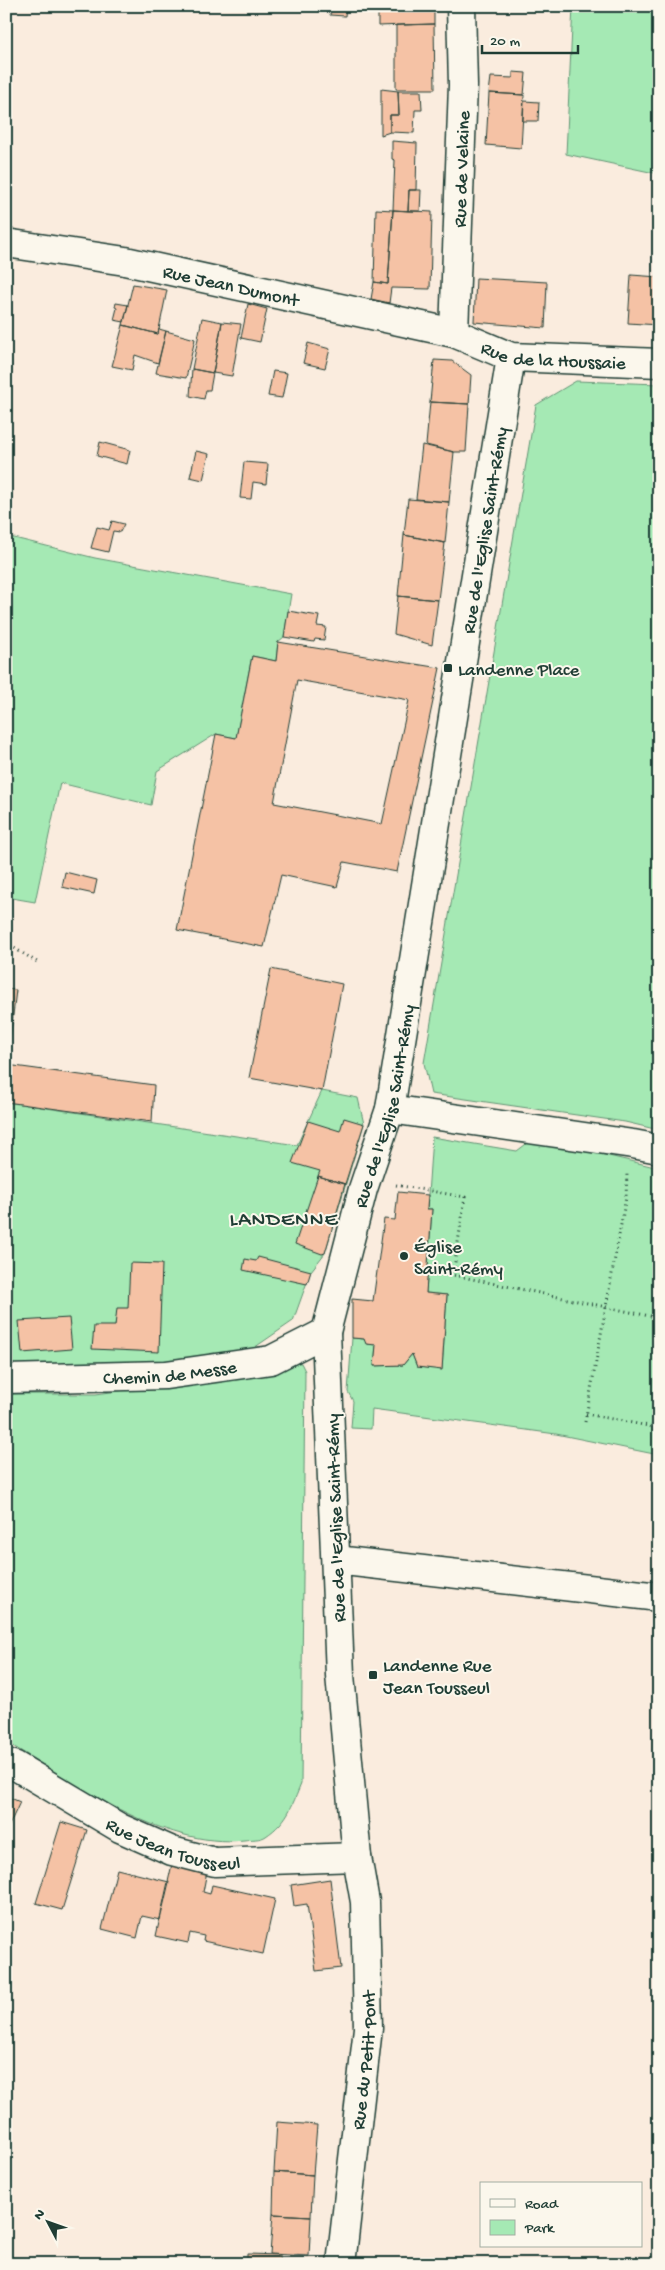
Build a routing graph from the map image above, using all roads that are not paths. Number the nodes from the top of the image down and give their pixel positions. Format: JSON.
{"nodes":[{"id":1,"x":461,"y":6,"type":"edge"},
{"id":2,"x":6,"y":243,"type":"edge"},
{"id":3,"x":454,"y":332,"type":"junction"},
{"id":4,"x":511,"y":357,"type":"junction"},
{"id":5,"x":659,"y":363,"type":"edge"},
{"id":6,"x":390,"y":1109,"type":"junction"},
{"id":7,"x":646,"y":1146,"type":"edge"},
{"id":8,"x":326,"y":1332,"type":"junction"},
{"id":9,"x":6,"y":1379,"type":"edge"},
{"id":10,"x":336,"y":1560,"type":"junction"},
{"id":11,"x":659,"y":1597,"type":"edge"},
{"id":12,"x":6,"y":1763,"type":"edge"},
{"id":13,"x":357,"y":1857,"type":"junction"},
{"id":14,"x":340,"y":2264,"type":"edge"}],
"edges":[{"from":1,"to":3,"type":"street","name":"Rue de Velaine"},
{"from":2,"to":3,"type":"street","name":"Rue Jean Dumont"},
{"from":3,"to":4,"type":"street","name":"Rue de la Houssaie"},
{"from":4,"to":5,"type":"street","name":"Rue de la Houssaie"},
{"from":4,"to":6,"type":"street","name":"Rue de l'Eglise Saint-Rémy"},
{"from":6,"to":7,"type":"street"},
{"from":6,"to":8,"type":"street","name":"Rue de l'Eglise Saint-Rémy"},
{"from":8,"to":9,"type":"street","name":"Chemin de Messe"},
{"from":8,"to":10,"type":"street","name":"Rue de l'Eglise Saint-Rémy"},
{"from":10,"to":11,"type":"street"},
{"from":10,"to":13,"type":"street","name":"Rue de l'Eglise Saint-Rémy"},
{"from":12,"to":13,"type":"street","name":"Rue Jean Tousseul"},
{"from":13,"to":14,"type":"street","name":"Rue du Petit Pont"}]}
